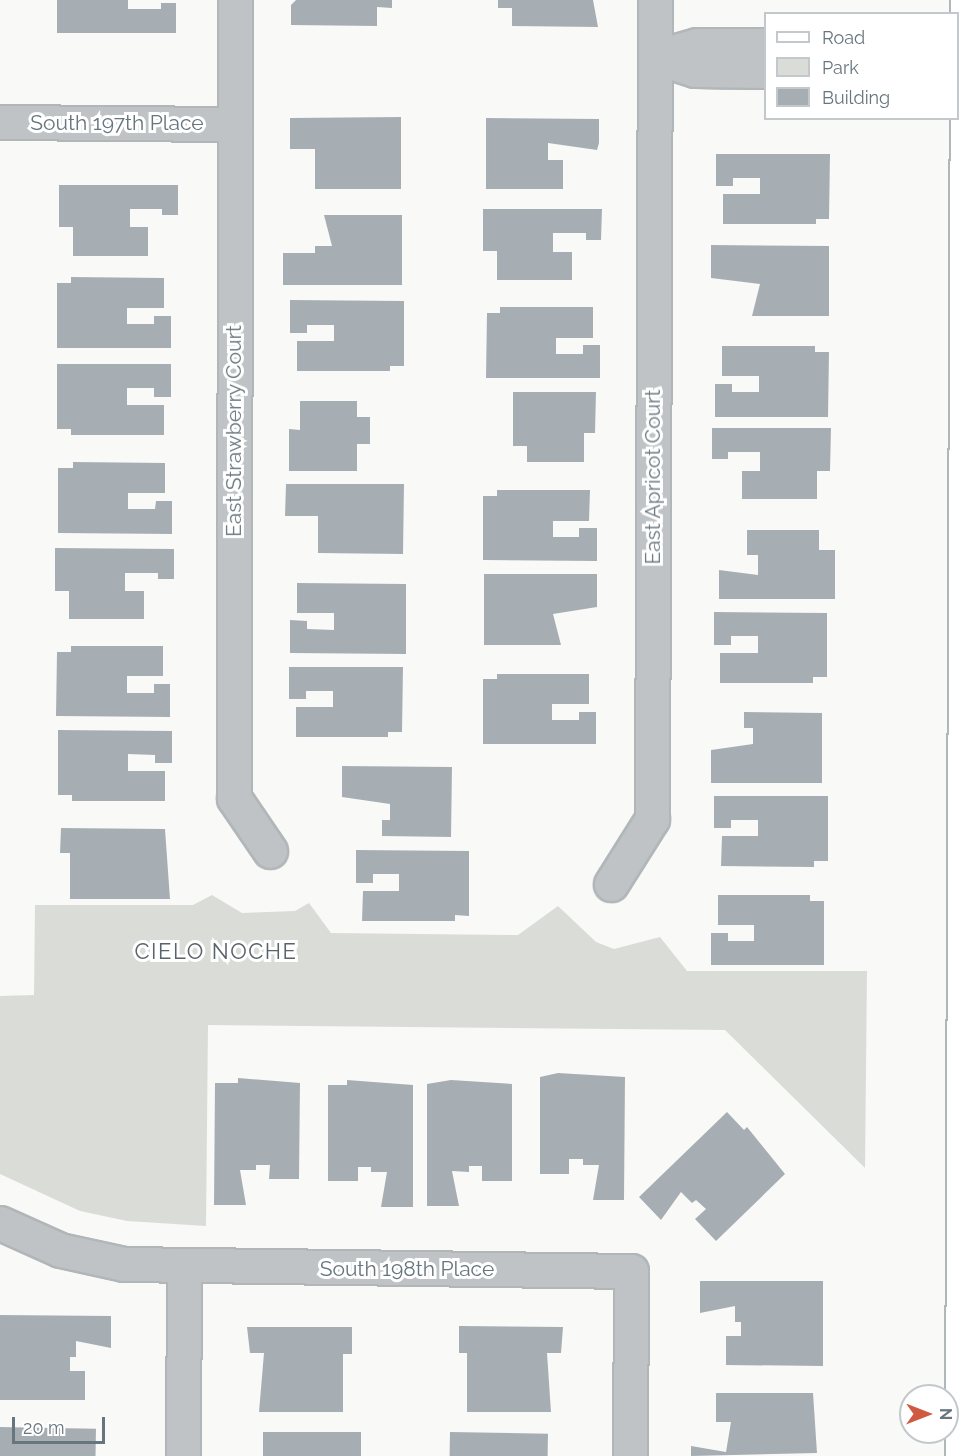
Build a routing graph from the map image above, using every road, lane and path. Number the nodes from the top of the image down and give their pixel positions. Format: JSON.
{"nodes":[{"id":1,"x":235,"y":0,"type":"edge"},
{"id":2,"x":655,"y":0,"type":"edge"},
{"id":3,"x":967,"y":0,"type":"edge"},
{"id":4,"x":764,"y":45,"type":"edge"},
{"id":5,"x":655,"y":57,"type":"junction"},
{"id":6,"x":965,"y":59,"type":"edge"},
{"id":7,"x":764,"y":71,"type":"edge"},
{"id":8,"x":0,"y":122,"type":"edge"},
{"id":9,"x":235,"y":124,"type":"junction"},
{"id":10,"x":270,"y":852,"type":"dead end"},
{"id":11,"x":611,"y":884,"type":"dead end"},
{"id":12,"x":0,"y":1222,"type":"edge"},
{"id":13,"x":184,"y":1268,"type":"junction"},
{"id":14,"x":183,"y":1456,"type":"edge"},
{"id":15,"x":630,"y":1456,"type":"edge"},
{"id":16,"x":962,"y":1456,"type":"edge"}],
"edges":[{"from":1,"to":9,"type":"street","name":"East Strawberry Court"},
{"from":2,"to":5,"type":"street","name":"East Apricot Court"},
{"from":3,"to":6,"type":"main road"},
{"from":4,"to":5,"type":"street"},
{"from":5,"to":7,"type":"street"},
{"from":5,"to":11,"type":"street","name":"East Apricot Court"},
{"from":6,"to":16,"type":"main road"},
{"from":8,"to":9,"type":"street","name":"South 197th Place"},
{"from":9,"to":10,"type":"street","name":"East Strawberry Court"},
{"from":12,"to":13,"type":"street","name":"South 198th Place"},
{"from":13,"to":14,"type":"street"},
{"from":13,"to":15,"type":"street","name":"South 198th Place"}]}
